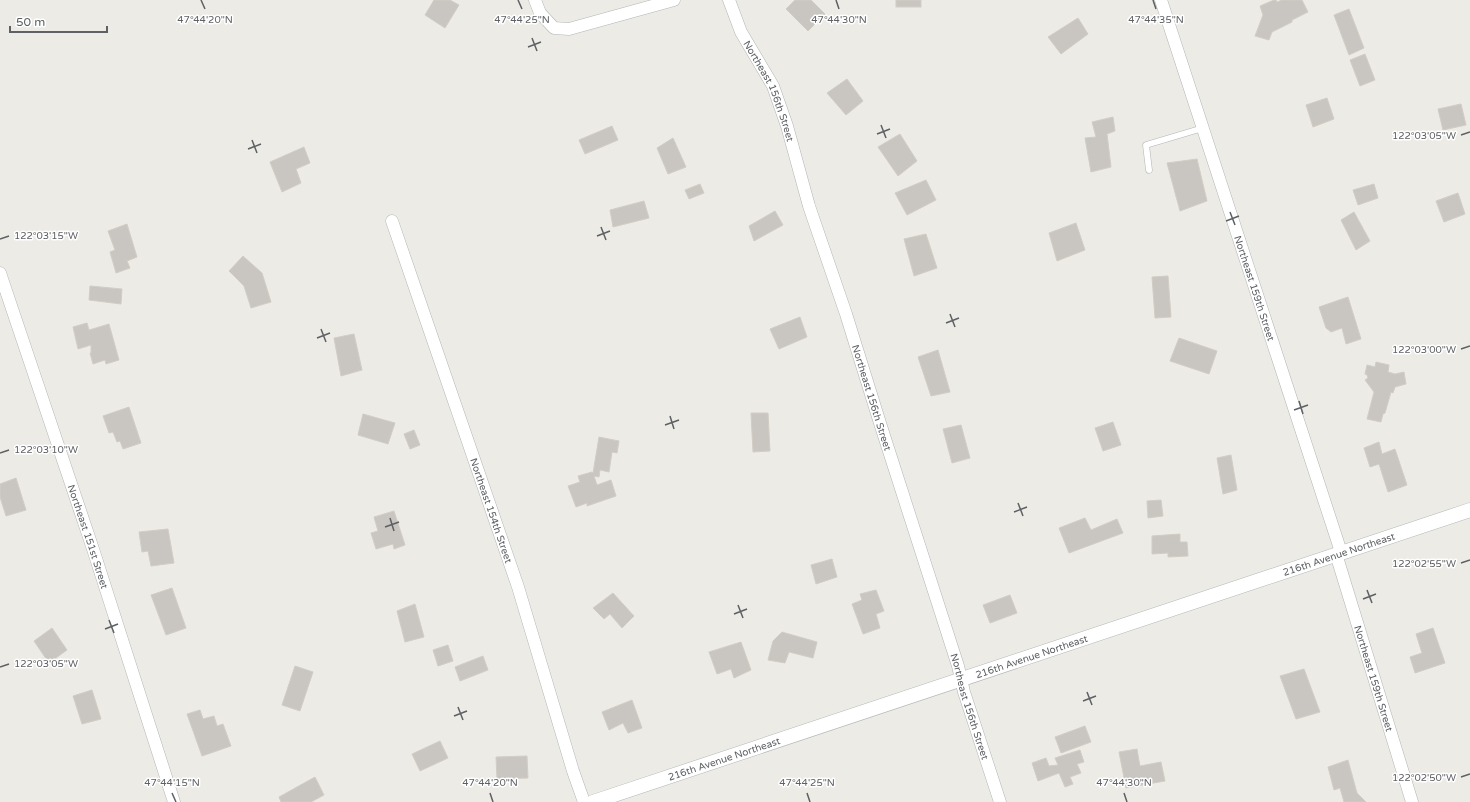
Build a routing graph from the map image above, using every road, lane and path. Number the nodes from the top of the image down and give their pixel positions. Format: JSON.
{"nodes":[{"id":1,"x":535,"y":0,"type":"edge"},
{"id":2,"x":674,"y":0,"type":"edge"},
{"id":3,"x":729,"y":0,"type":"edge"},
{"id":4,"x":1161,"y":0,"type":"edge"},
{"id":5,"x":1203,"y":128,"type":"junction"},
{"id":6,"x":1148,"y":170,"type":"dead end"},
{"id":7,"x":392,"y":221,"type":"dead end"},
{"id":8,"x":0,"y":273,"type":"edge"},
{"id":9,"x":1470,"y":510,"type":"edge"},
{"id":10,"x":1339,"y":553,"type":"junction"},
{"id":11,"x":962,"y":679,"type":"junction"},
{"id":12,"x":174,"y":802,"type":"edge"},
{"id":13,"x":584,"y":802,"type":"edge"},
{"id":14,"x":593,"y":802,"type":"edge"},
{"id":15,"x":1000,"y":802,"type":"edge"},
{"id":16,"x":1412,"y":802,"type":"edge"}],
"edges":[{"from":1,"to":2,"type":"street"},
{"from":3,"to":11,"type":"street","name":"Northeast 156th Street"},
{"from":4,"to":5,"type":"street","name":"Northeast 159th Street"},
{"from":5,"to":6,"type":"lane"},
{"from":5,"to":10,"type":"street","name":"Northeast 159th Street"},
{"from":7,"to":13,"type":"street","name":"Northeast 154th Street"},
{"from":8,"to":12,"type":"street","name":"Northeast 151st Street"},
{"from":9,"to":10,"type":"street","name":"216th Avenue Northeast"},
{"from":10,"to":11,"type":"street","name":"216th Avenue Northeast"},
{"from":10,"to":16,"type":"street","name":"Northeast 159th Street"},
{"from":11,"to":14,"type":"street","name":"216th Avenue Northeast"},
{"from":11,"to":15,"type":"street","name":"Northeast 156th Street"}]}
